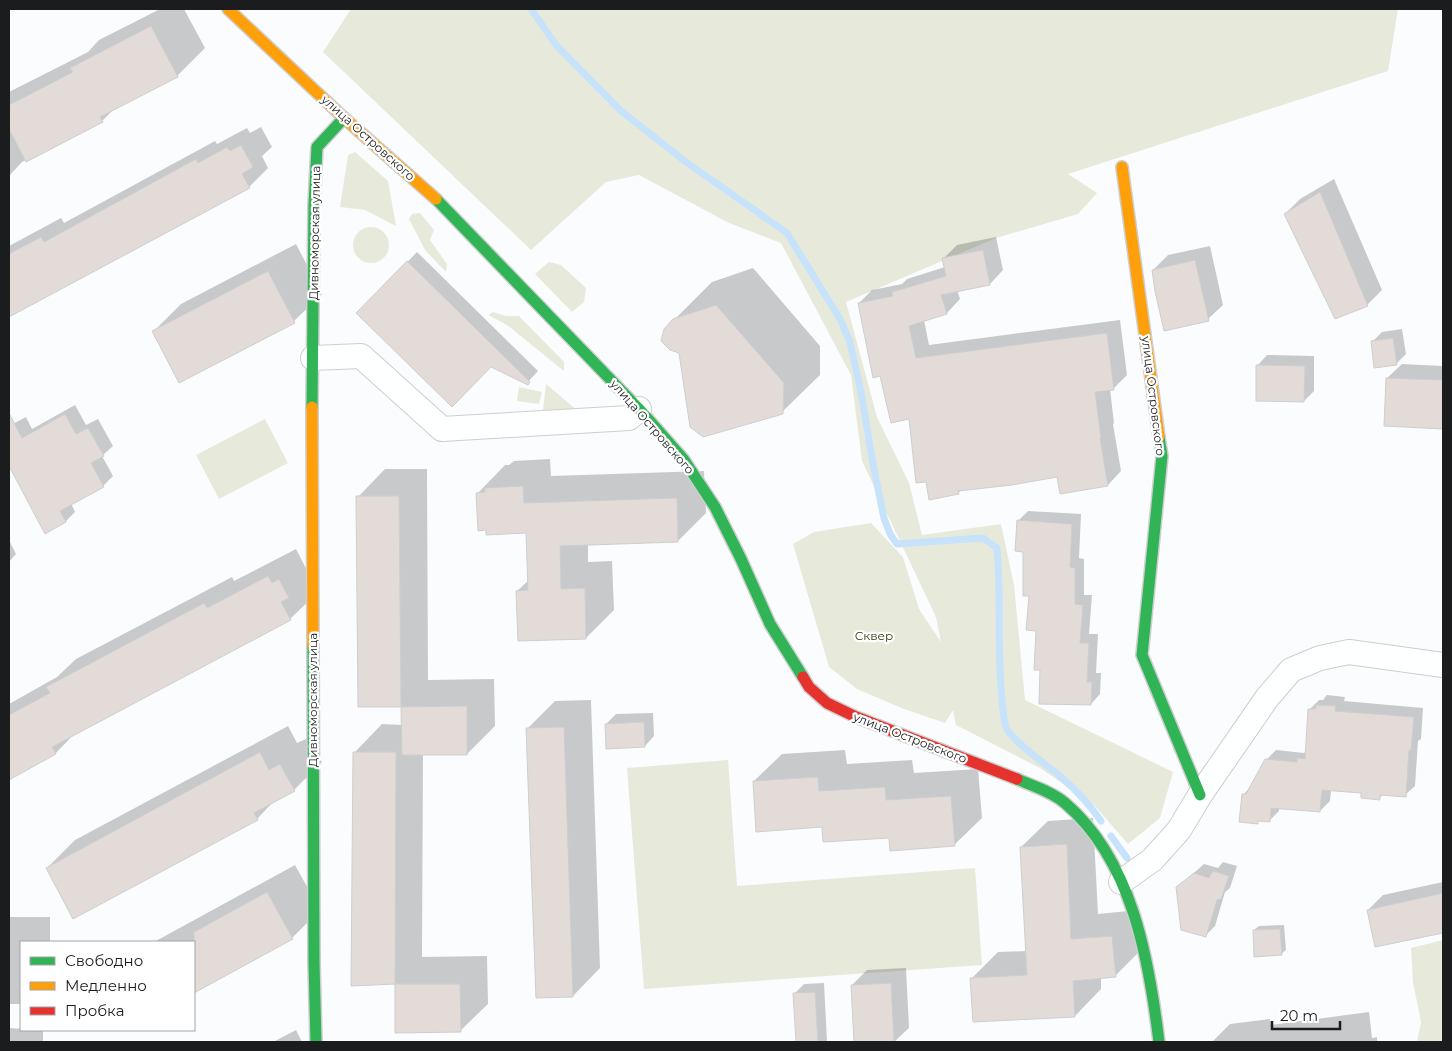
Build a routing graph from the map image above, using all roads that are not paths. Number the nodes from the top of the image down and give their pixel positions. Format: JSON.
{"nodes":[{"id":1,"x":228,"y":9,"type":"edge"},
{"id":2,"x":344,"y":118,"type":"junction"},
{"id":3,"x":1122,"y":167,"type":"dead end"},
{"id":4,"x":313,"y":358,"type":"junction"},
{"id":5,"x":639,"y":409,"type":"junction"},
{"id":6,"x":1443,"y":665,"type":"edge"},
{"id":7,"x":1200,"y":795,"type":"junction"},
{"id":8,"x":1121,"y":882,"type":"junction"},
{"id":9,"x":316,"y":1042,"type":"edge"},
{"id":10,"x":1159,"y":1042,"type":"edge"}],
"edges":[{"from":1,"to":2,"type":"street","name":"улица Островского"},
{"from":2,"to":4,"type":"street","name":"Дивноморская улица"},
{"from":2,"to":5,"type":"street","name":"улица Островского"},
{"from":3,"to":7,"type":"street","name":"улица Островского"},
{"from":4,"to":5,"type":"street"},
{"from":4,"to":9,"type":"street","name":"Дивноморская улица"},
{"from":5,"to":8,"type":"street","name":"улица Островского"},
{"from":6,"to":7,"type":"street"},
{"from":7,"to":8,"type":"street"},
{"from":8,"to":10,"type":"street","name":"улица Островского"}]}
